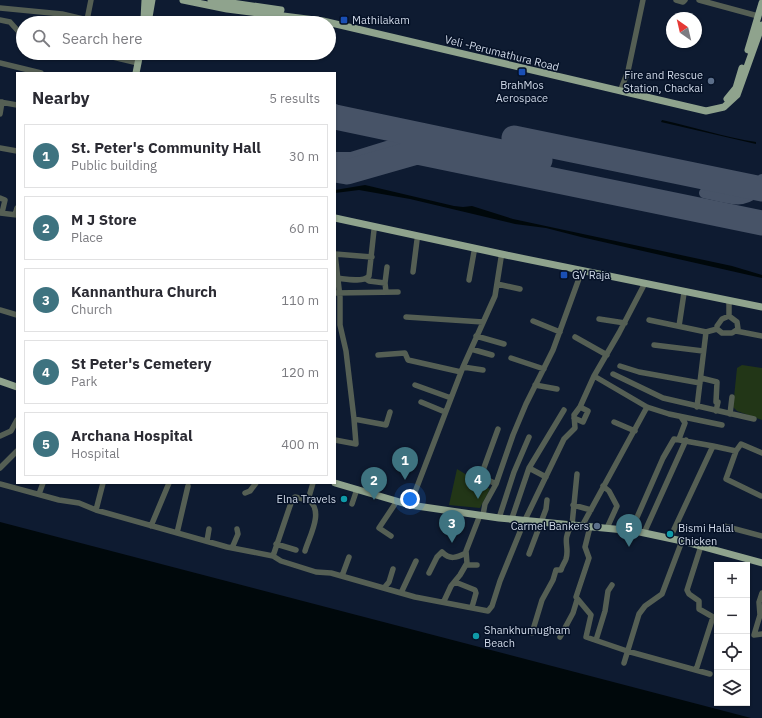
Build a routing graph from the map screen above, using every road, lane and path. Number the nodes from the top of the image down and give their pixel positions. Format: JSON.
{"nodes":[{"id":1,"x":91,"y":0,"type":"edge"},
{"id":2,"x":145,"y":0,"type":"edge"},
{"id":3,"x":152,"y":0,"type":"edge"},
{"id":4,"x":183,"y":0,"type":"edge"},
{"id":5,"x":212,"y":0,"type":"edge"},
{"id":6,"x":643,"y":0,"type":"edge"},
{"id":7,"x":676,"y":0,"type":"edge"},
{"id":8,"x":684,"y":0,"type":"edge"},
{"id":9,"x":699,"y":0,"type":"edge"},
{"id":10,"x":762,"y":3,"type":"edge"},
{"id":11,"x":0,"y":8,"type":"edge"},
{"id":12,"x":70,"y":16,"type":"edge"},
{"id":13,"x":88,"y":16,"type":"edge"},
{"id":14,"x":144,"y":16,"type":"edge"},
{"id":15,"x":149,"y":16,"type":"edge"},
{"id":16,"x":283,"y":16,"type":"edge"},
{"id":17,"x":318,"y":16,"type":"edge"},
{"id":18,"x":758,"y":16,"type":"junction"},
{"id":19,"x":0,"y":20,"type":"edge"},
{"id":20,"x":336,"y":20,"type":"edge"},
{"id":21,"x":336,"y":24,"type":"edge"},
{"id":22,"x":762,"y":25,"type":"edge"},
{"id":23,"x":16,"y":29,"type":"edge"},
{"id":24,"x":125,"y":60,"type":"edge"},
{"id":25,"x":139,"y":60,"type":"edge"},
{"id":26,"x":141,"y":60,"type":"edge"},
{"id":27,"x":0,"y":62,"type":"edge"},
{"id":28,"x":138,"y":63,"type":"junction"},
{"id":29,"x":37,"y":72,"type":"edge"},
{"id":30,"x":136,"y":72,"type":"edge"},
{"id":31,"x":139,"y":72,"type":"edge"},
{"id":32,"x":621,"y":89,"type":"junction"},
{"id":33,"x":1,"y":102,"type":"edge"},
{"id":34,"x":16,"y":105,"type":"edge"},
{"id":35,"x":0,"y":114,"type":"edge"},
{"id":36,"x":0,"y":148,"type":"edge"},
{"id":37,"x":16,"y":151,"type":"edge"},
{"id":38,"x":0,"y":198,"type":"edge"},
{"id":39,"x":1,"y":213,"type":"edge"},
{"id":40,"x":16,"y":215,"type":"edge"},
{"id":41,"x":336,"y":218,"type":"edge"},
{"id":42,"x":336,"y":222,"type":"edge"},
{"id":43,"x":374,"y":230,"type":"junction"},
{"id":44,"x":418,"y":240,"type":"junction"},
{"id":45,"x":474,"y":252,"type":"junction"},
{"id":46,"x":336,"y":254,"type":"edge"},
{"id":47,"x":372,"y":257,"type":"junction"},
{"id":48,"x":501,"y":258,"type":"junction"},
{"id":49,"x":336,"y":266,"type":"edge"},
{"id":50,"x":387,"y":267,"type":"dead end"},
{"id":51,"x":413,"y":272,"type":"dead end"},
{"id":52,"x":581,"y":273,"type":"junction"},
{"id":53,"x":337,"y":278,"type":"junction"},
{"id":54,"x":366,"y":279,"type":"junction"},
{"id":55,"x":469,"y":280,"type":"dead end"},
{"id":56,"x":385,"y":283,"type":"junction"},
{"id":57,"x":497,"y":284,"type":"junction"},
{"id":58,"x":644,"y":285,"type":"junction"},
{"id":59,"x":520,"y":289,"type":"dead end"},
{"id":60,"x":386,"y":292,"type":"junction"},
{"id":61,"x":398,"y":292,"type":"dead end"},
{"id":62,"x":337,"y":293,"type":"edge"},
{"id":63,"x":684,"y":294,"type":"junction"},
{"id":64,"x":729,"y":303,"type":"junction"},
{"id":65,"x":762,"y":308,"type":"edge"},
{"id":66,"x":0,"y":310,"type":"edge"},
{"id":67,"x":16,"y":315,"type":"edge"},
{"id":68,"x":729,"y":316,"type":"junction"},
{"id":69,"x":406,"y":318,"type":"dead end"},
{"id":70,"x":599,"y":319,"type":"dead end"},
{"id":71,"x":650,"y":320,"type":"dead end"},
{"id":72,"x":533,"y":321,"type":"dead end"},
{"id":73,"x":483,"y":322,"type":"junction"},
{"id":74,"x":625,"y":323,"type":"junction"},
{"id":75,"x":337,"y":325,"type":"edge"},
{"id":76,"x":680,"y":326,"type":"junction"},
{"id":77,"x":717,"y":329,"type":"junction"},
{"id":78,"x":736,"y":331,"type":"junction"},
{"id":79,"x":560,"y":332,"type":"junction"},
{"id":80,"x":706,"y":332,"type":"junction"},
{"id":81,"x":476,"y":336,"type":"junction"},
{"id":82,"x":762,"y":336,"type":"edge"},
{"id":83,"x":575,"y":337,"type":"dead end"},
{"id":84,"x":504,"y":344,"type":"dead end"},
{"id":85,"x":654,"y":345,"type":"dead end"},
{"id":86,"x":471,"y":349,"type":"junction"},
{"id":87,"x":704,"y":351,"type":"junction"},
{"id":88,"x":378,"y":355,"type":"dead end"},
{"id":89,"x":492,"y":355,"type":"dead end"},
{"id":90,"x":607,"y":355,"type":"junction"},
{"id":91,"x":511,"y":358,"type":"dead end"},
{"id":92,"x":620,"y":366,"type":"dead end"},
{"id":93,"x":462,"y":369,"type":"junction"},
{"id":94,"x":544,"y":369,"type":"junction"},
{"id":95,"x":482,"y":370,"type":"dead end"},
{"id":96,"x":613,"y":374,"type":"dead end"},
{"id":97,"x":594,"y":376,"type":"junction"},
{"id":98,"x":700,"y":381,"type":"junction"},
{"id":99,"x":0,"y":382,"type":"edge"},
{"id":100,"x":415,"y":385,"type":"dead end"},
{"id":101,"x":535,"y":385,"type":"junction"},
{"id":102,"x":16,"y":387,"type":"edge"},
{"id":103,"x":557,"y":388,"type":"dead end"},
{"id":104,"x":732,"y":397,"type":"dead end"},
{"id":105,"x":451,"y":398,"type":"junction"},
{"id":106,"x":421,"y":402,"type":"dead end"},
{"id":107,"x":647,"y":407,"type":"junction"},
{"id":108,"x":697,"y":407,"type":"junction"},
{"id":109,"x":580,"y":408,"type":"junction"},
{"id":110,"x":564,"y":410,"type":"dead end"},
{"id":111,"x":716,"y":411,"type":"junction"},
{"id":112,"x":390,"y":412,"type":"dead end"},
{"id":113,"x":445,"y":412,"type":"junction"},
{"id":114,"x":730,"y":414,"type":"junction"},
{"id":115,"x":681,"y":417,"type":"junction"},
{"id":116,"x":574,"y":418,"type":"junction"},
{"id":117,"x":354,"y":419,"type":"junction"},
{"id":118,"x":754,"y":419,"type":"dead end"},
{"id":119,"x":16,"y":422,"type":"edge"},
{"id":120,"x":614,"y":422,"type":"dead end"},
{"id":121,"x":722,"y":425,"type":"dead end"},
{"id":122,"x":498,"y":429,"type":"dead end"},
{"id":123,"x":635,"y":431,"type":"junction"},
{"id":124,"x":0,"y":436,"type":"edge"},
{"id":125,"x":529,"y":437,"type":"dead end"},
{"id":126,"x":336,"y":439,"type":"edge"},
{"id":127,"x":679,"y":439,"type":"junction"},
{"id":128,"x":686,"y":440,"type":"junction"},
{"id":129,"x":713,"y":446,"type":"junction"},
{"id":130,"x":16,"y":452,"type":"edge"},
{"id":131,"x":736,"y":452,"type":"junction"},
{"id":132,"x":762,"y":453,"type":"edge"},
{"id":133,"x":0,"y":468,"type":"edge"},
{"id":134,"x":529,"y":468,"type":"junction"},
{"id":135,"x":577,"y":474,"type":"dead end"},
{"id":136,"x":546,"y":477,"type":"junction"},
{"id":137,"x":336,"y":482,"type":"edge"},
{"id":138,"x":0,"y":484,"type":"edge"},
{"id":139,"x":43,"y":484,"type":"edge"},
{"id":140,"x":103,"y":484,"type":"edge"},
{"id":141,"x":169,"y":484,"type":"edge"},
{"id":142,"x":255,"y":484,"type":"edge"},
{"id":143,"x":313,"y":484,"type":"edge"},
{"id":144,"x":496,"y":484,"type":"junction"},
{"id":145,"x":188,"y":486,"type":"dead end"},
{"id":146,"x":603,"y":486,"type":"junction"},
{"id":147,"x":357,"y":489,"type":"junction"},
{"id":148,"x":245,"y":493,"type":"dead end"},
{"id":149,"x":39,"y":494,"type":"junction"},
{"id":150,"x":761,"y":496,"type":"dead end"},
{"id":151,"x":308,"y":500,"type":"junction"},
{"id":152,"x":547,"y":500,"type":"dead end"},
{"id":153,"x":397,"y":501,"type":"junction"},
{"id":154,"x":352,"y":504,"type":"dead end"},
{"id":155,"x":410,"y":505,"type":"junction"},
{"id":156,"x":573,"y":505,"type":"junction"},
{"id":157,"x":96,"y":510,"type":"junction"},
{"id":158,"x":591,"y":510,"type":"junction"},
{"id":159,"x":482,"y":515,"type":"junction"},
{"id":160,"x":499,"y":518,"type":"junction"},
{"id":161,"x":512,"y":518,"type":"junction"},
{"id":162,"x":526,"y":520,"type":"junction"},
{"id":163,"x":541,"y":522,"type":"junction"},
{"id":164,"x":572,"y":525,"type":"junction"},
{"id":165,"x":151,"y":526,"type":"junction"},
{"id":166,"x":582,"y":526,"type":"junction"},
{"id":167,"x":724,"y":526,"type":"dead end"},
{"id":168,"x":590,"y":527,"type":"junction"},
{"id":169,"x":237,"y":528,"type":"dead end"},
{"id":170,"x":607,"y":528,"type":"junction"},
{"id":171,"x":209,"y":529,"type":"dead end"},
{"id":172,"x":631,"y":531,"type":"junction"},
{"id":173,"x":177,"y":533,"type":"junction"},
{"id":174,"x":644,"y":533,"type":"junction"},
{"id":175,"x":391,"y":536,"type":"dead end"},
{"id":176,"x":762,"y":536,"type":"edge"},
{"id":177,"x":670,"y":538,"type":"junction"},
{"id":178,"x":207,"y":541,"type":"junction"},
{"id":179,"x":682,"y":541,"type":"junction"},
{"id":180,"x":276,"y":544,"type":"junction"},
{"id":181,"x":701,"y":546,"type":"junction"},
{"id":182,"x":232,"y":548,"type":"junction"},
{"id":183,"x":296,"y":550,"type":"dead end"},
{"id":184,"x":305,"y":551,"type":"dead end"},
{"id":185,"x":466,"y":553,"type":"junction"},
{"id":186,"x":529,"y":554,"type":"dead end"},
{"id":187,"x":273,"y":556,"type":"junction"},
{"id":188,"x":349,"y":557,"type":"dead end"},
{"id":189,"x":416,"y":562,"type":"dead end"},
{"id":190,"x":762,"y":563,"type":"edge"},
{"id":191,"x":466,"y":565,"type":"junction"},
{"id":192,"x":477,"y":565,"type":"dead end"},
{"id":193,"x":393,"y":569,"type":"dead end"},
{"id":194,"x":429,"y":572,"type":"dead end"},
{"id":195,"x":342,"y":576,"type":"junction"},
{"id":196,"x":455,"y":582,"type":"junction"},
{"id":197,"x":612,"y":585,"type":"dead end"},
{"id":198,"x":384,"y":588,"type":"junction"},
{"id":199,"x":601,"y":588,"type":"dead end"},
{"id":200,"x":608,"y":591,"type":"junction"},
{"id":201,"x":401,"y":593,"type":"junction"},
{"id":202,"x":762,"y":593,"type":"edge"},
{"id":203,"x":577,"y":600,"type":"junction"},
{"id":204,"x":444,"y":602,"type":"junction"},
{"id":205,"x":472,"y":608,"type":"junction"},
{"id":206,"x":761,"y":610,"type":"edge"},
{"id":207,"x":532,"y":633,"type":"dead end"},
{"id":208,"x":762,"y":634,"type":"edge"},
{"id":209,"x":560,"y":637,"type":"dead end"},
{"id":210,"x":596,"y":640,"type":"junction"},
{"id":211,"x":627,"y":651,"type":"junction"},
{"id":212,"x":624,"y":663,"type":"dead end"},
{"id":213,"x":696,"y":670,"type":"junction"},
{"id":214,"x":710,"y":674,"type":"dead end"}],
"edges":[{"from":1,"to":13,"type":"street"},
{"from":2,"to":14,"type":"main road"},
{"from":3,"to":15,"type":"main road"},
{"from":4,"to":16,"type":"main road","name":"Veli -Perumathura Road"},
{"from":5,"to":17,"type":"main road"},
{"from":6,"to":32,"type":"street"},
{"from":7,"to":8,"type":"street"},
{"from":9,"to":18,"type":"street"},
{"from":10,"to":18,"type":"main road"},
{"from":11,"to":12,"type":"street"},
{"from":18,"to":32,"type":"main road"},
{"from":19,"to":23,"type":"street"},
{"from":20,"to":32,"type":"main road"},
{"from":21,"to":22,"type":"main road","name":"Veli -Perumathura Road"},
{"from":24,"to":28,"type":"street"},
{"from":25,"to":28,"type":"main road"},
{"from":26,"to":31,"type":"main road"},
{"from":27,"to":29,"type":"street"},
{"from":28,"to":30,"type":"main road"},
{"from":33,"to":34,"type":"street"},
{"from":33,"to":35,"type":"street"},
{"from":36,"to":37,"type":"street"},
{"from":38,"to":39,"type":"street"},
{"from":39,"to":40,"type":"street"},
{"from":41,"to":65,"type":"main road"},
{"from":42,"to":43,"type":"main road"},
{"from":43,"to":44,"type":"main road"},
{"from":43,"to":47,"type":"street"},
{"from":44,"to":45,"type":"main road"},
{"from":44,"to":51,"type":"street"},
{"from":45,"to":48,"type":"main road"},
{"from":45,"to":55,"type":"street"},
{"from":46,"to":47,"type":"street"},
{"from":47,"to":54,"type":"street"},
{"from":48,"to":52,"type":"main road"},
{"from":48,"to":57,"type":"street"},
{"from":49,"to":53,"type":"street"},
{"from":50,"to":56,"type":"street"},
{"from":52,"to":58,"type":"main road"},
{"from":52,"to":79,"type":"street"},
{"from":53,"to":54,"type":"street"},
{"from":53,"to":62,"type":"street"},
{"from":54,"to":56,"type":"street"},
{"from":56,"to":60,"type":"street"},
{"from":57,"to":59,"type":"street"},
{"from":57,"to":73,"type":"street"},
{"from":58,"to":63,"type":"main road"},
{"from":58,"to":74,"type":"street"},
{"from":60,"to":61,"type":"street"},
{"from":60,"to":62,"type":"street"},
{"from":62,"to":75,"type":"street"},
{"from":63,"to":64,"type":"main road"},
{"from":63,"to":76,"type":"street"},
{"from":64,"to":65,"type":"main road"},
{"from":64,"to":68,"type":"street"},
{"from":66,"to":67,"type":"street"},
{"from":68,"to":77,"type":"street"},
{"from":68,"to":78,"type":"street"},
{"from":69,"to":73,"type":"street"},
{"from":70,"to":74,"type":"street"},
{"from":71,"to":76,"type":"street"},
{"from":72,"to":79,"type":"street"},
{"from":73,"to":81,"type":"street"},
{"from":74,"to":90,"type":"street"},
{"from":75,"to":117,"type":"street"},
{"from":76,"to":80,"type":"street"},
{"from":77,"to":78,"type":"street"},
{"from":77,"to":80,"type":"street"},
{"from":78,"to":82,"type":"street"},
{"from":79,"to":94,"type":"street"},
{"from":80,"to":87,"type":"street"},
{"from":81,"to":84,"type":"street"},
{"from":81,"to":86,"type":"street"},
{"from":83,"to":90,"type":"street"},
{"from":85,"to":87,"type":"street"},
{"from":86,"to":89,"type":"street"},
{"from":86,"to":93,"type":"street"},
{"from":87,"to":98,"type":"street"},
{"from":88,"to":93,"type":"street"},
{"from":90,"to":97,"type":"street"},
{"from":91,"to":94,"type":"street"},
{"from":92,"to":98,"type":"street"},
{"from":93,"to":95,"type":"street"},
{"from":93,"to":105,"type":"street"},
{"from":94,"to":101,"type":"street"},
{"from":96,"to":108,"type":"street"},
{"from":97,"to":107,"type":"street"},
{"from":97,"to":109,"type":"street"},
{"from":98,"to":108,"type":"street"},
{"from":98,"to":111,"type":"street"},
{"from":99,"to":102,"type":"main road"},
{"from":100,"to":105,"type":"street"},
{"from":101,"to":103,"type":"street"},
{"from":101,"to":144,"type":"street"},
{"from":104,"to":114,"type":"street"},
{"from":105,"to":113,"type":"street"},
{"from":106,"to":113,"type":"street"},
{"from":107,"to":115,"type":"street"},
{"from":107,"to":123,"type":"street"},
{"from":108,"to":111,"type":"street"},
{"from":109,"to":116,"type":"street"},
{"from":109,"to":116,"type":"street"},
{"from":110,"to":134,"type":"street"},
{"from":111,"to":114,"type":"street"},
{"from":112,"to":117,"type":"street"},
{"from":113,"to":155,"type":"street"},
{"from":114,"to":118,"type":"street"},
{"from":115,"to":121,"type":"street"},
{"from":115,"to":127,"type":"street"},
{"from":116,"to":136,"type":"street"},
{"from":117,"to":126,"type":"street"},
{"from":119,"to":124,"type":"street"},
{"from":120,"to":123,"type":"street"},
{"from":122,"to":144,"type":"street"},
{"from":123,"to":146,"type":"street"},
{"from":125,"to":160,"type":"street"},
{"from":127,"to":128,"type":"street"},
{"from":127,"to":172,"type":"street"},
{"from":128,"to":129,"type":"street"},
{"from":128,"to":174,"type":"street"},
{"from":129,"to":131,"type":"street"},
{"from":129,"to":177,"type":"street"},
{"from":130,"to":133,"type":"street"},
{"from":131,"to":132,"type":"street"},
{"from":131,"to":150,"type":"street"},
{"from":134,"to":136,"type":"street"},
{"from":134,"to":161,"type":"street"},
{"from":135,"to":156,"type":"street"},
{"from":136,"to":162,"type":"street"},
{"from":137,"to":147,"type":"main road"},
{"from":138,"to":149,"type":"street"},
{"from":139,"to":149,"type":"street"},
{"from":140,"to":157,"type":"street"},
{"from":141,"to":165,"type":"street"},
{"from":142,"to":148,"type":"street"},
{"from":143,"to":151,"type":"street"},
{"from":144,"to":159,"type":"street"},
{"from":145,"to":173,"type":"street"},
{"from":146,"to":158,"type":"street"},
{"from":146,"to":170,"type":"street"},
{"from":147,"to":153,"type":"main road"},
{"from":147,"to":154,"type":"street"},
{"from":149,"to":157,"type":"street"},
{"from":151,"to":180,"type":"street"},
{"from":151,"to":184,"type":"street"},
{"from":152,"to":163,"type":"street"},
{"from":153,"to":155,"type":"main road"},
{"from":153,"to":175,"type":"street"},
{"from":155,"to":159,"type":"main road"},
{"from":156,"to":158,"type":"street"},
{"from":156,"to":164,"type":"street"},
{"from":157,"to":165,"type":"street"},
{"from":158,"to":166,"type":"street"},
{"from":159,"to":160,"type":"main road"},
{"from":159,"to":185,"type":"street"},
{"from":160,"to":161,"type":"main road"},
{"from":161,"to":162,"type":"main road"},
{"from":162,"to":163,"type":"main road"},
{"from":162,"to":205,"type":"street"},
{"from":163,"to":164,"type":"main road"},
{"from":163,"to":186,"type":"street"},
{"from":164,"to":166,"type":"main road"},
{"from":164,"to":207,"type":"street"},
{"from":165,"to":173,"type":"street"},
{"from":166,"to":168,"type":"main road"},
{"from":167,"to":176,"type":"street"},
{"from":168,"to":170,"type":"main road"},
{"from":168,"to":203,"type":"street"},
{"from":169,"to":182,"type":"street"},
{"from":170,"to":172,"type":"main road"},
{"from":171,"to":178,"type":"street"},
{"from":172,"to":174,"type":"main road"},
{"from":173,"to":178,"type":"street"},
{"from":174,"to":177,"type":"main road"},
{"from":177,"to":179,"type":"main road"},
{"from":178,"to":182,"type":"street"},
{"from":179,"to":181,"type":"main road"},
{"from":179,"to":211,"type":"street"},
{"from":180,"to":183,"type":"street"},
{"from":180,"to":187,"type":"street"},
{"from":181,"to":190,"type":"main road"},
{"from":181,"to":213,"type":"street"},
{"from":182,"to":187,"type":"street"},
{"from":185,"to":191,"type":"street"},
{"from":185,"to":194,"type":"street"},
{"from":187,"to":195,"type":"street"},
{"from":188,"to":195,"type":"street"},
{"from":189,"to":201,"type":"street"},
{"from":191,"to":192,"type":"street"},
{"from":191,"to":196,"type":"street"},
{"from":193,"to":198,"type":"street"},
{"from":195,"to":198,"type":"street"},
{"from":196,"to":204,"type":"street"},
{"from":196,"to":205,"type":"street"},
{"from":197,"to":200,"type":"street"},
{"from":198,"to":201,"type":"street"},
{"from":199,"to":200,"type":"street"},
{"from":200,"to":210,"type":"street"},
{"from":201,"to":204,"type":"street"},
{"from":202,"to":206,"type":"street"},
{"from":203,"to":209,"type":"street"},
{"from":203,"to":210,"type":"street"},
{"from":204,"to":205,"type":"street"},
{"from":206,"to":208,"type":"street"},
{"from":210,"to":211,"type":"street"},
{"from":211,"to":212,"type":"street"},
{"from":211,"to":213,"type":"street"},
{"from":213,"to":214,"type":"street"}]}
